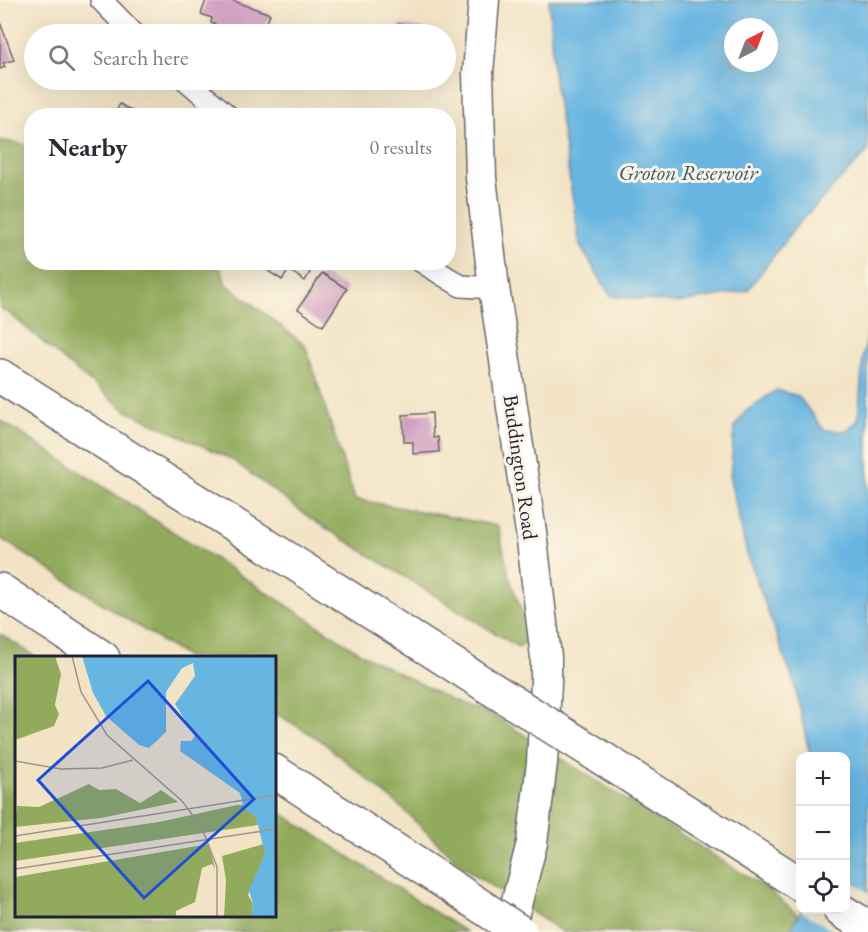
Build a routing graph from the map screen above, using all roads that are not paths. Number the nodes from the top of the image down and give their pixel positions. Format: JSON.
{"nodes":[{"id":1,"x":101,"y":0,"type":"edge"},
{"id":2,"x":484,"y":0,"type":"edge"},
{"id":3,"x":124,"y":24,"type":"edge"},
{"id":4,"x":198,"y":90,"type":"edge"},
{"id":5,"x":219,"y":108,"type":"edge"},
{"id":6,"x":435,"y":270,"type":"edge"},
{"id":7,"x":494,"y":288,"type":"junction"},
{"id":8,"x":0,"y":376,"type":"edge"},
{"id":9,"x":0,"y":590,"type":"edge"},
{"id":10,"x":100,"y":656,"type":"edge"},
{"id":11,"x":276,"y":772,"type":"edge"},
{"id":12,"x":790,"y":877,"type":"edge"},
{"id":13,"x":848,"y":914,"type":"edge"},
{"id":14,"x":868,"y":927,"type":"edge"},
{"id":15,"x":509,"y":932,"type":"edge"},
{"id":16,"x":520,"y":932,"type":"edge"}],
"edges":[{"from":1,"to":3,"type":"street"},
{"from":2,"to":7,"type":"street","name":"Buddington Road"},
{"from":4,"to":5,"type":"street"},
{"from":6,"to":7,"type":"street"},
{"from":7,"to":15,"type":"street","name":"Buddington Road"},
{"from":8,"to":12,"type":"highway","bridge":true},
{"from":9,"to":10,"type":"highway"},
{"from":11,"to":16,"type":"highway","bridge":true},
{"from":13,"to":14,"type":"highway"}]}
